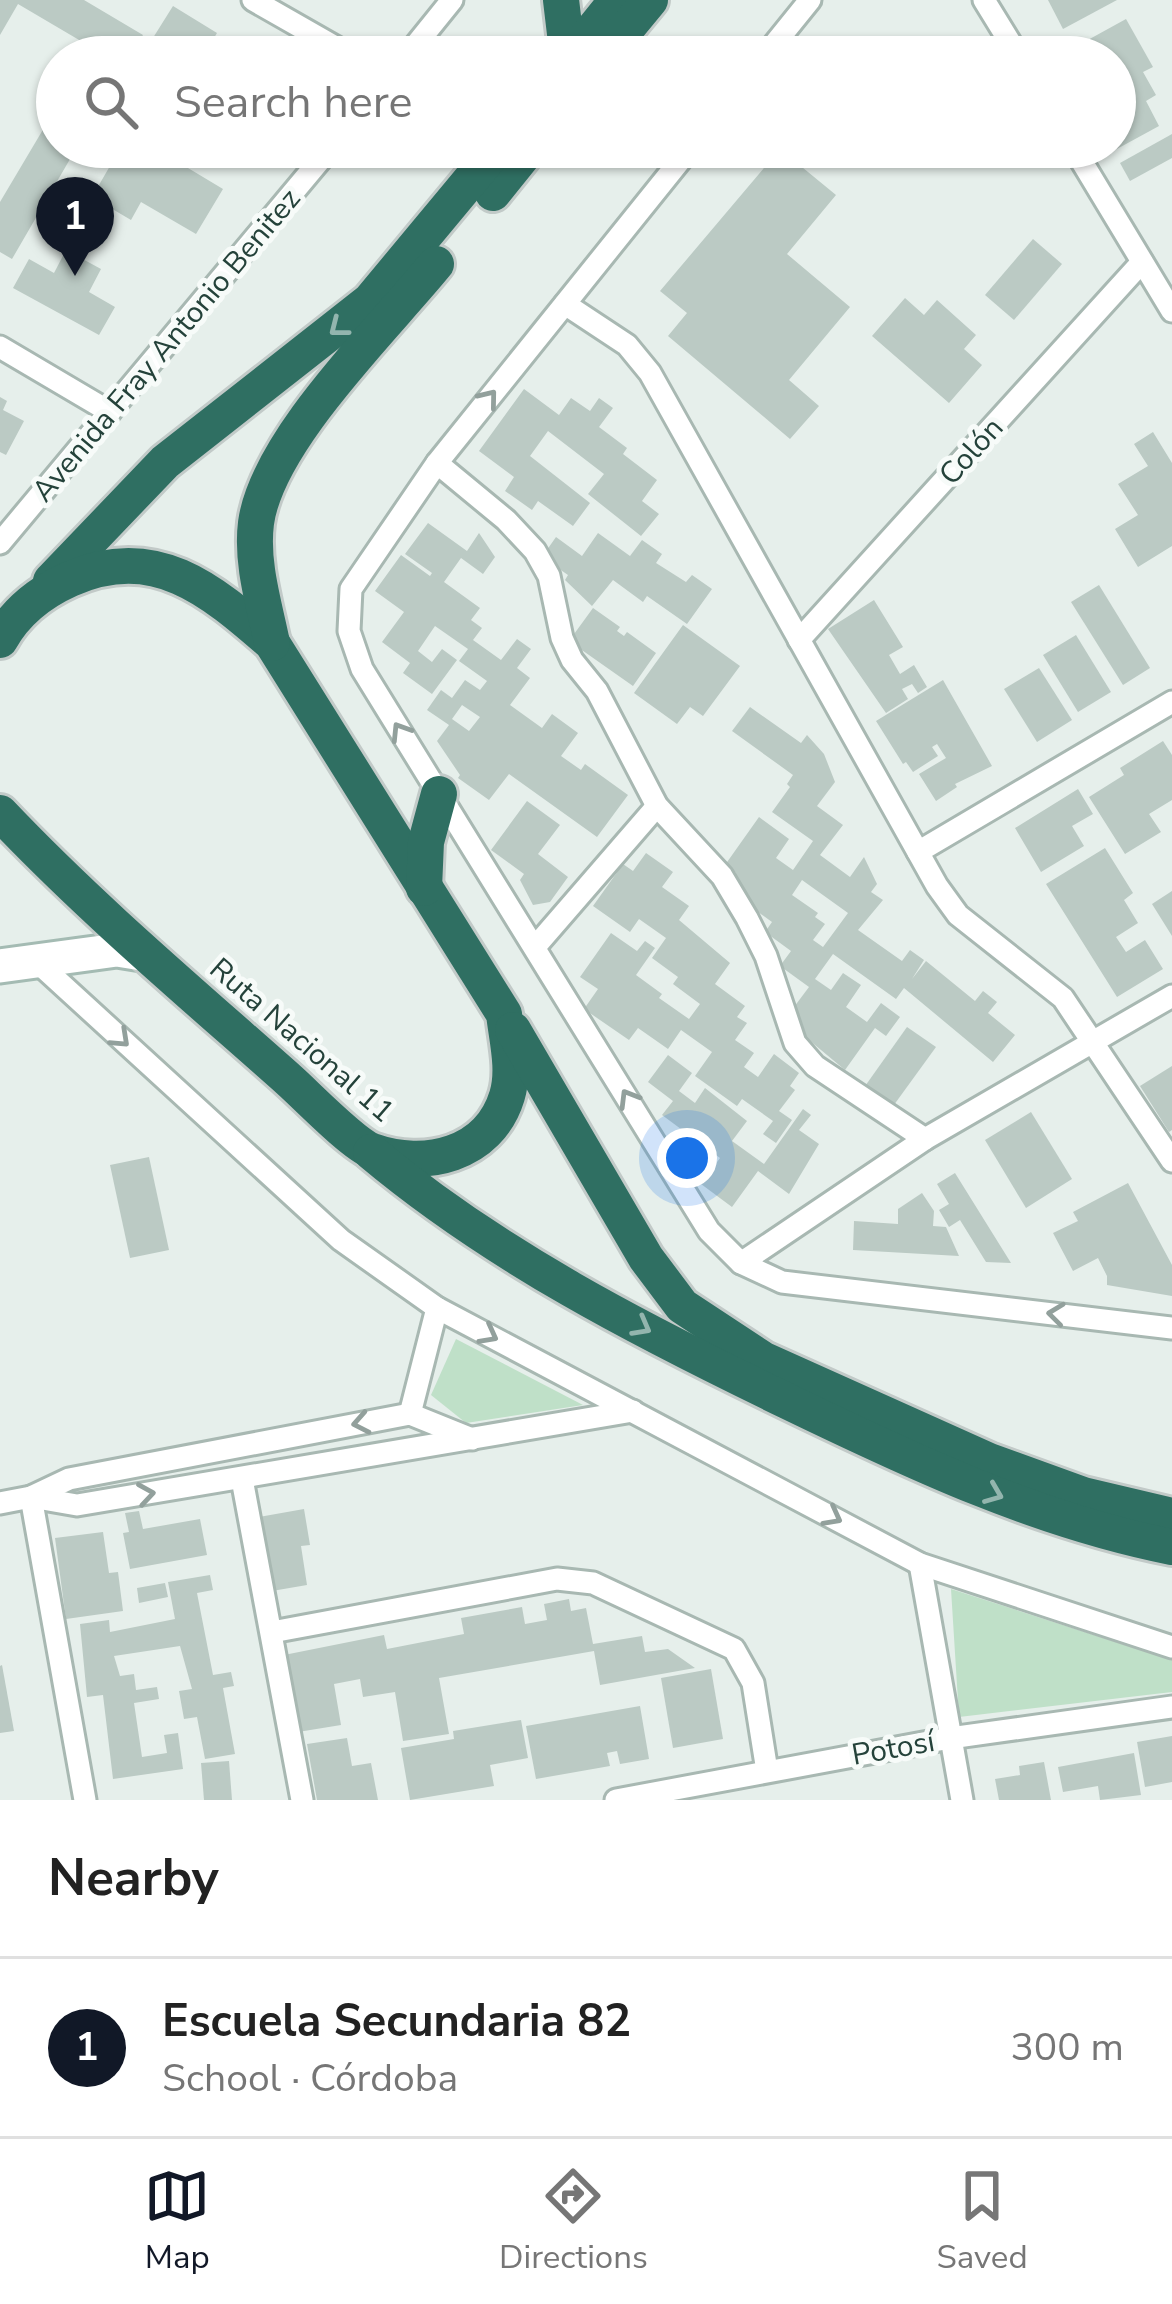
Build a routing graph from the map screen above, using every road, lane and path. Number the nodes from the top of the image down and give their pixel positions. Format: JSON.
{"nodes":[{"id":1,"x":254,"y":0,"type":"edge"},
{"id":2,"x":452,"y":0,"type":"edge"},
{"id":3,"x":561,"y":0,"type":"edge"},
{"id":4,"x":617,"y":0,"type":"edge"},
{"id":5,"x":650,"y":0,"type":"edge"},
{"id":6,"x":810,"y":0,"type":"edge"},
{"id":7,"x":984,"y":0,"type":"edge"},
{"id":8,"x":317,"y":36,"type":"edge"},
{"id":9,"x":423,"y":36,"type":"edge"},
{"id":10,"x":565,"y":36,"type":"edge"},
{"id":11,"x":585,"y":36,"type":"edge"},
{"id":12,"x":620,"y":36,"type":"edge"},
{"id":13,"x":781,"y":36,"type":"edge"},
{"id":14,"x":1006,"y":36,"type":"edge"},
{"id":15,"x":314,"y":168,"type":"edge"},
{"id":16,"x":481,"y":168,"type":"edge"},
{"id":17,"x":513,"y":168,"type":"edge"},
{"id":18,"x":674,"y":168,"type":"edge"},
{"id":19,"x":1086,"y":168,"type":"edge"},
{"id":20,"x":1142,"y":262,"type":"junction"},
{"id":21,"x":565,"y":304,"type":"junction"},
{"id":22,"x":1172,"y":311,"type":"edge"},
{"id":23,"x":0,"y":347,"type":"edge"},
{"id":24,"x":110,"y":412,"type":"junction"},
{"id":25,"x":437,"y":463,"type":"junction"},
{"id":26,"x":0,"y":543,"type":"edge"},
{"id":27,"x":43,"y":591,"type":"junction"},
{"id":28,"x":2,"y":634,"type":"edge"},
{"id":29,"x":799,"y":640,"type":"junction"},
{"id":30,"x":272,"y":643,"type":"junction"},
{"id":31,"x":1172,"y":702,"type":"edge"},
{"id":32,"x":440,"y":794,"type":"junction"},
{"id":33,"x":657,"y":806,"type":"junction"},
{"id":34,"x":0,"y":813,"type":"edge"},
{"id":35,"x":918,"y":852,"type":"junction"},
{"id":36,"x":424,"y":888,"type":"junction"},
{"id":37,"x":536,"y":947,"type":"junction"},
{"id":38,"x":148,"y":955,"type":"junction"},
{"id":39,"x":35,"y":960,"type":"junction"},
{"id":40,"x":0,"y":966,"type":"edge"},
{"id":41,"x":1172,"y":996,"type":"edge"},
{"id":42,"x":504,"y":1014,"type":"junction"},
{"id":43,"x":1091,"y":1043,"type":"junction"},
{"id":44,"x":925,"y":1139,"type":"junction"},
{"id":45,"x":368,"y":1150,"type":"junction"},
{"id":46,"x":1172,"y":1161,"type":"edge"},
{"id":47,"x":741,"y":1263,"type":"junction"},
{"id":48,"x":437,"y":1308,"type":"junction"},
{"id":49,"x":1172,"y":1328,"type":"edge"},
{"id":50,"x":633,"y":1411,"type":"junction"},
{"id":51,"x":410,"y":1414,"type":"junction"},
{"id":52,"x":472,"y":1439,"type":"junction"},
{"id":53,"x":242,"y":1479,"type":"junction"},
{"id":54,"x":31,"y":1497,"type":"junction"},
{"id":55,"x":0,"y":1503,"type":"edge"},
{"id":56,"x":1172,"y":1516,"type":"edge"},
{"id":57,"x":1172,"y":1547,"type":"edge"},
{"id":58,"x":920,"y":1564,"type":"junction"},
{"id":59,"x":272,"y":1632,"type":"junction"},
{"id":60,"x":1172,"y":1647,"type":"edge"},
{"id":61,"x":1172,"y":1707,"type":"edge"},
{"id":62,"x":950,"y":1738,"type":"junction"},
{"id":63,"x":767,"y":1771,"type":"junction"},
{"id":64,"x":85,"y":1800,"type":"edge"},
{"id":65,"x":302,"y":1800,"type":"edge"},
{"id":66,"x":616,"y":1800,"type":"edge"},
{"id":67,"x":962,"y":1800,"type":"edge"}],
"edges":[{"from":1,"to":8,"type":"street"},
{"from":2,"to":9,"type":"street"},
{"from":3,"to":10,"type":"highway"},
{"from":4,"to":11,"type":"highway"},
{"from":5,"to":12,"type":"highway"},
{"from":6,"to":13,"type":"street"},
{"from":7,"to":14,"type":"street"},
{"from":15,"to":24,"type":"street","name":"Avenida Fray Antonio Benitez"},
{"from":16,"to":27,"type":"highway","name":"Ruta Nacional 11","one_way":true},
{"from":17,"to":30,"type":"highway","name":"Ruta Nacional 11"},
{"from":18,"to":21,"type":"street"},
{"from":19,"to":20,"type":"street"},
{"from":20,"to":22,"type":"street"},
{"from":20,"to":29,"type":"street","name":"Colón"},
{"from":25,"to":21,"type":"street","one_way":true},
{"from":21,"to":29,"type":"street"},
{"from":23,"to":24,"type":"street"},
{"from":24,"to":26,"type":"street","name":"Avenida Fray Antonio Benitez"},
{"from":32,"to":25,"type":"street","one_way":true},
{"from":25,"to":33,"type":"street"},
{"from":27,"to":28,"type":"highway","name":"Ruta Nacional 11"},
{"from":27,"to":30,"type":"highway","name":"Ruta Nacional 11"},
{"from":29,"to":35,"type":"street"},
{"from":30,"to":36,"type":"highway","name":"Ruta Nacional 11"},
{"from":31,"to":35,"type":"street"},
{"from":32,"to":36,"type":"highway"},
{"from":32,"to":37,"type":"street"},
{"from":33,"to":37,"type":"street"},
{"from":33,"to":44,"type":"street"},
{"from":34,"to":38,"type":"highway","name":"Ruta Nacional 11"},
{"from":35,"to":43,"type":"street"},
{"from":36,"to":42,"type":"highway","name":"Ruta Nacional 11"},
{"from":47,"to":37,"type":"street","one_way":true},
{"from":38,"to":39,"type":"main road"},
{"from":38,"to":45,"type":"highway","name":"Ruta Nacional 11"},
{"from":39,"to":40,"type":"main road"},
{"from":39,"to":48,"type":"street","one_way":true},
{"from":41,"to":43,"type":"street"},
{"from":42,"to":45,"type":"highway","name":"Ruta Nacional 11"},
{"from":42,"to":56,"type":"highway"},
{"from":43,"to":44,"type":"street"},
{"from":43,"to":46,"type":"street"},
{"from":44,"to":47,"type":"street"},
{"from":45,"to":57,"type":"highway","one_way":true},
{"from":49,"to":47,"type":"street","one_way":true},
{"from":48,"to":50,"type":"street","one_way":true},
{"from":48,"to":51,"type":"street"},
{"from":50,"to":52,"type":"street"},
{"from":50,"to":58,"type":"street","one_way":true},
{"from":51,"to":52,"type":"street"},
{"from":51,"to":54,"type":"street","one_way":true},
{"from":52,"to":53,"type":"street"},
{"from":54,"to":53,"type":"street","one_way":true},
{"from":53,"to":59,"type":"street"},
{"from":54,"to":55,"type":"street"},
{"from":54,"to":64,"type":"street"},
{"from":58,"to":60,"type":"street"},
{"from":58,"to":62,"type":"street"},
{"from":59,"to":63,"type":"street"},
{"from":59,"to":65,"type":"street"},
{"from":61,"to":62,"type":"street","name":"Potosí"},
{"from":62,"to":63,"type":"street","name":"Potosí"},
{"from":62,"to":67,"type":"street"},
{"from":63,"to":66,"type":"street","name":"Potosí"}]}
